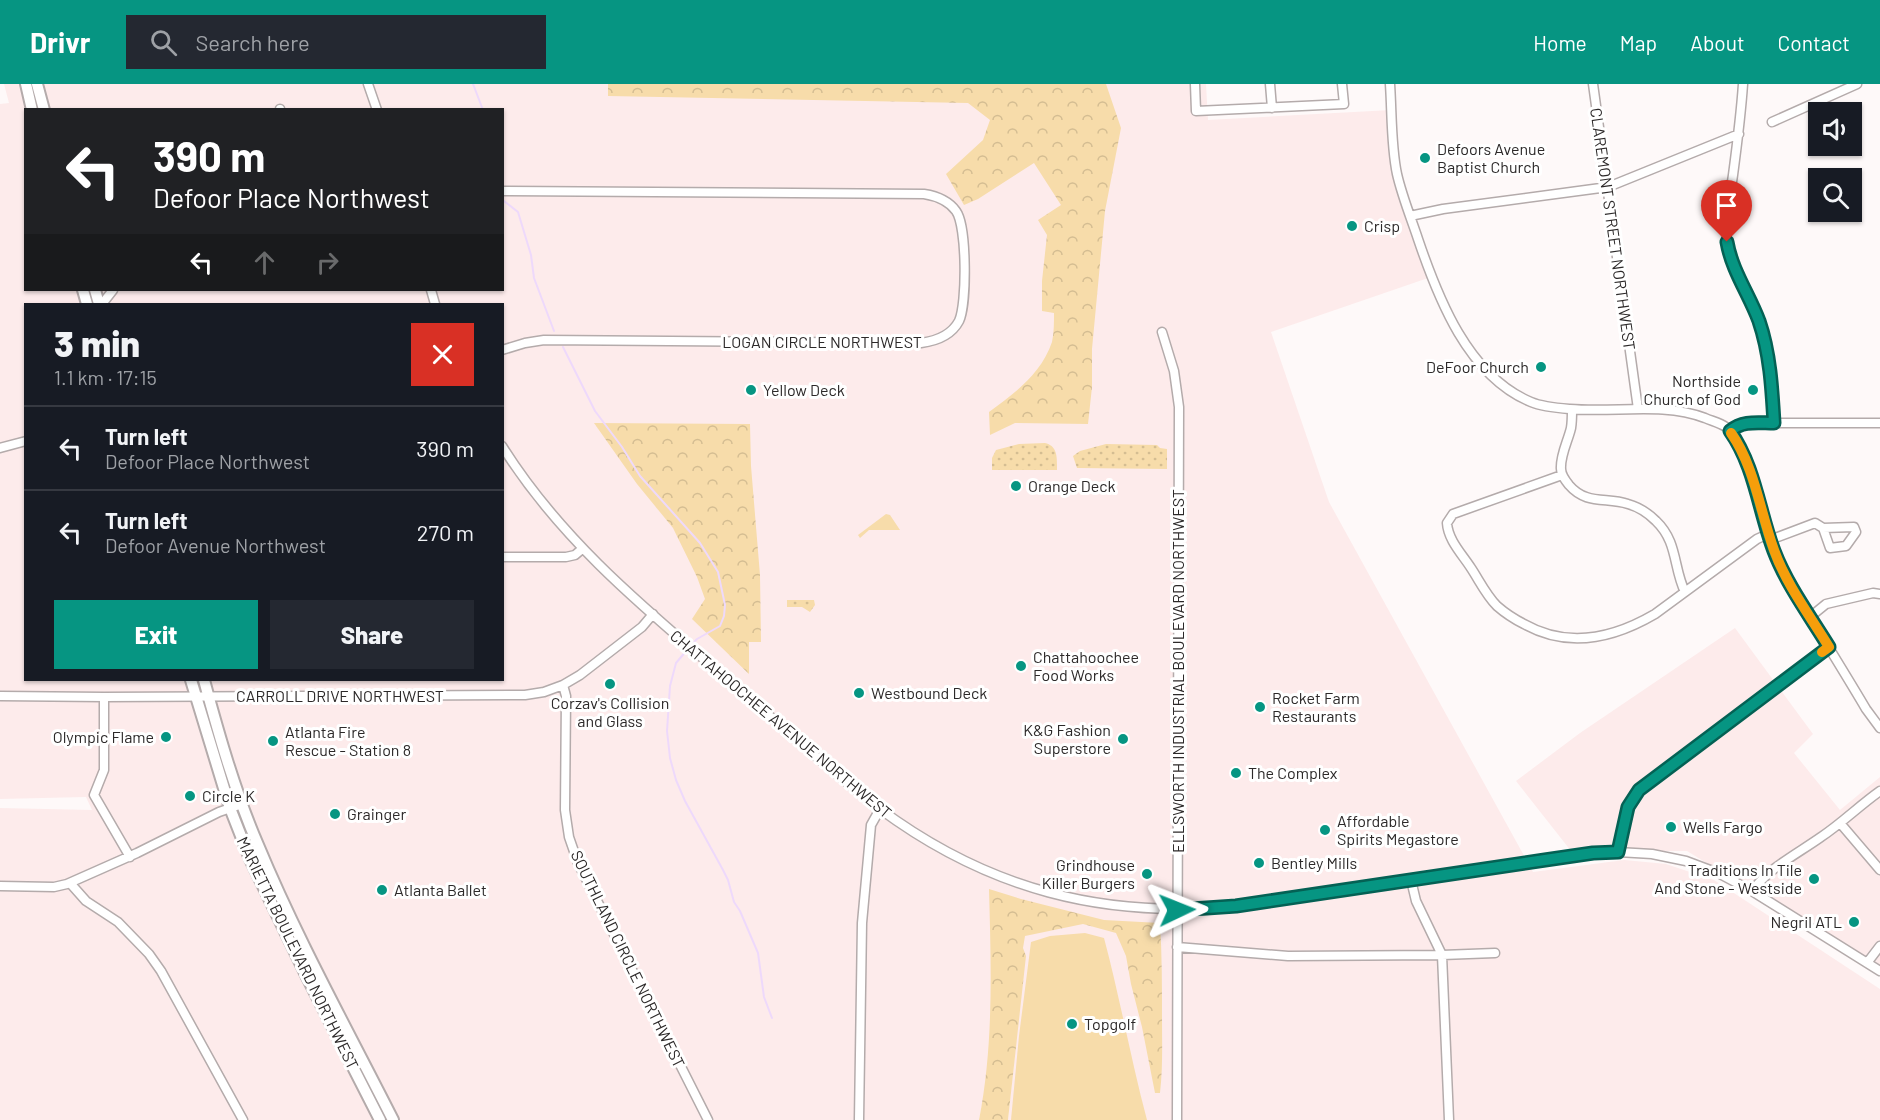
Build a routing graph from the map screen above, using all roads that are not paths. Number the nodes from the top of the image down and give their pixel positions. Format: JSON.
{"nodes":[{"id":1,"x":26,"y":84,"type":"edge"},
{"id":2,"x":37,"y":84,"type":"edge"},
{"id":3,"x":368,"y":84,"type":"edge"},
{"id":4,"x":1195,"y":84,"type":"edge"},
{"id":5,"x":1270,"y":84,"type":"edge"},
{"id":6,"x":1342,"y":84,"type":"edge"},
{"id":7,"x":1390,"y":84,"type":"edge"},
{"id":8,"x":1593,"y":84,"type":"edge"},
{"id":9,"x":1743,"y":84,"type":"edge"},
{"id":10,"x":1857,"y":84,"type":"edge"},
{"id":11,"x":32,"y":108,"type":"edge"},
{"id":12,"x":43,"y":108,"type":"edge"},
{"id":13,"x":376,"y":108,"type":"edge"},
{"id":14,"x":1272,"y":108,"type":"junction"},
{"id":15,"x":1772,"y":122,"type":"dead end"},
{"id":16,"x":1739,"y":134,"type":"junction"},
{"id":17,"x":1608,"y":187,"type":"junction"},
{"id":18,"x":504,"y":191,"type":"edge"},
{"id":19,"x":1410,"y":216,"type":"junction"},
{"id":20,"x":112,"y":291,"type":"edge"},
{"id":21,"x":102,"y":303,"type":"edge"},
{"id":22,"x":1162,"y":332,"type":"dead end"},
{"id":23,"x":504,"y":349,"type":"edge"},
{"id":24,"x":1638,"y":409,"type":"junction"},
{"id":25,"x":1572,"y":410,"type":"junction"},
{"id":26,"x":1774,"y":423,"type":"junction"},
{"id":27,"x":1880,"y":423,"type":"edge"},
{"id":28,"x":1730,"y":431,"type":"junction"},
{"id":29,"x":24,"y":442,"type":"edge"},
{"id":30,"x":0,"y":448,"type":"edge"},
{"id":31,"x":504,"y":449,"type":"edge"},
{"id":32,"x":1562,"y":475,"type":"junction"},
{"id":33,"x":1823,"y":528,"type":"dead end"},
{"id":34,"x":1769,"y":537,"type":"junction"},
{"id":35,"x":582,"y":549,"type":"junction"},
{"id":36,"x":504,"y":557,"type":"edge"},
{"id":37,"x":1685,"y":592,"type":"junction"},
{"id":38,"x":1880,"y":594,"type":"edge"},
{"id":39,"x":653,"y":614,"type":"junction"},
{"id":40,"x":1810,"y":616,"type":"junction"},
{"id":41,"x":1829,"y":647,"type":"junction"},
{"id":42,"x":191,"y":681,"type":"edge"},
{"id":43,"x":204,"y":681,"type":"edge"},
{"id":44,"x":563,"y":685,"type":"junction"},
{"id":45,"x":0,"y":696,"type":"edge"},
{"id":46,"x":104,"y":697,"type":"junction"},
{"id":47,"x":196,"y":697,"type":"junction"},
{"id":48,"x":209,"y":697,"type":"junction"},
{"id":49,"x":1880,"y":728,"type":"edge"},
{"id":50,"x":1880,"y":791,"type":"edge"},
{"id":51,"x":242,"y":804,"type":"junction"},
{"id":52,"x":230,"y":808,"type":"junction"},
{"id":53,"x":880,"y":809,"type":"junction"},
{"id":54,"x":1840,"y":823,"type":"junction"},
{"id":55,"x":1618,"y":852,"type":"junction"},
{"id":56,"x":130,"y":857,"type":"junction"},
{"id":57,"x":1880,"y":870,"type":"edge"},
{"id":58,"x":1411,"y":880,"type":"junction"},
{"id":59,"x":70,"y":883,"type":"junction"},
{"id":60,"x":0,"y":886,"type":"edge"},
{"id":61,"x":1752,"y":891,"type":"junction"},
{"id":62,"x":1177,"y":910,"type":"junction"},
{"id":63,"x":1880,"y":946,"type":"edge"},
{"id":64,"x":1177,"y":947,"type":"junction"},
{"id":65,"x":1494,"y":953,"type":"dead end"},
{"id":66,"x":1442,"y":955,"type":"junction"},
{"id":67,"x":1867,"y":963,"type":"junction"},
{"id":68,"x":1880,"y":971,"type":"edge"},
{"id":69,"x":243,"y":1120,"type":"edge"},
{"id":70,"x":380,"y":1120,"type":"edge"},
{"id":71,"x":393,"y":1120,"type":"edge"},
{"id":72,"x":708,"y":1120,"type":"edge"},
{"id":73,"x":859,"y":1120,"type":"edge"},
{"id":74,"x":1177,"y":1120,"type":"edge"},
{"id":75,"x":1449,"y":1120,"type":"edge"}],
"edges":[{"from":1,"to":11,"type":"main road"},
{"from":2,"to":12,"type":"main road"},
{"from":3,"to":13,"type":"street"},
{"from":4,"to":14,"type":"street"},
{"from":5,"to":14,"type":"street"},
{"from":6,"to":14,"type":"street"},
{"from":7,"to":19,"type":"street"},
{"from":8,"to":17,"type":"street","name":"CLAREMONT STREET NORTHWEST"},
{"from":9,"to":16,"type":"street"},
{"from":10,"to":15,"type":"street"},
{"from":16,"to":17,"type":"street"},
{"from":16,"to":26,"type":"street"},
{"from":17,"to":19,"type":"street"},
{"from":17,"to":24,"type":"street","name":"CLAREMONT STREET NORTHWEST"},
{"from":18,"to":23,"type":"street","name":"LOGAN CIRCLE NORTHWEST"},
{"from":19,"to":25,"type":"street"},
{"from":20,"to":21,"type":"street"},
{"from":22,"to":62,"type":"street","name":"ELLSWORTH INDUSTRIAL BOULEVARD NORTHWEST"},
{"from":24,"to":25,"type":"street"},
{"from":24,"to":28,"type":"street"},
{"from":25,"to":32,"type":"street"},
{"from":26,"to":27,"type":"street"},
{"from":26,"to":28,"type":"street"},
{"from":28,"to":34,"type":"street"},
{"from":29,"to":30,"type":"street"},
{"from":31,"to":35,"type":"street","name":"CHATTAHOOCHEE AVENUE NORTHWEST"},
{"from":32,"to":37,"type":"street"},
{"from":32,"to":37,"type":"street"},
{"from":33,"to":34,"type":"street"},
{"from":34,"to":37,"type":"street"},
{"from":34,"to":40,"type":"street"},
{"from":35,"to":36,"type":"street"},
{"from":35,"to":39,"type":"street","name":"CHATTAHOOCHEE AVENUE NORTHWEST"},
{"from":38,"to":40,"type":"street"},
{"from":39,"to":44,"type":"street","name":"CARROLL DRIVE NORTHWEST"},
{"from":39,"to":53,"type":"street","name":"CHATTAHOOCHEE AVENUE NORTHWEST"},
{"from":40,"to":41,"type":"street"},
{"from":41,"to":49,"type":"street"},
{"from":41,"to":55,"type":"street"},
{"from":42,"to":47,"type":"main road","name":"MARIETTA BOULEVARD NORTHWEST"},
{"from":43,"to":48,"type":"main road"},
{"from":44,"to":48,"type":"street","name":"CARROLL DRIVE NORTHWEST"},
{"from":44,"to":72,"type":"street","name":"SOUTHLAND CIRCLE NORTHWEST"},
{"from":45,"to":46,"type":"street","name":"CARROLL DRIVE NORTHWEST"},
{"from":46,"to":47,"type":"street","name":"CARROLL DRIVE NORTHWEST"},
{"from":46,"to":56,"type":"street"},
{"from":47,"to":48,"type":"street","name":"CARROLL DRIVE NORTHWEST"},
{"from":47,"to":52,"type":"main road","name":"MARIETTA BOULEVARD NORTHWEST"},
{"from":48,"to":51,"type":"main road"},
{"from":50,"to":54,"type":"street"},
{"from":51,"to":52,"type":"street"},
{"from":51,"to":71,"type":"main road"},
{"from":52,"to":56,"type":"street"},
{"from":52,"to":70,"type":"main road","name":"MARIETTA BOULEVARD NORTHWEST"},
{"from":53,"to":62,"type":"street","name":"CHATTAHOOCHEE AVENUE NORTHWEST"},
{"from":53,"to":73,"type":"street"},
{"from":54,"to":57,"type":"street"},
{"from":54,"to":61,"type":"street"},
{"from":55,"to":58,"type":"street","name":"CHATTAHOOCHEE AVENUE NORTHWEST"},
{"from":55,"to":61,"type":"street","name":"CHATTAHOOCHEE AVENUE NORTHWEST"},
{"from":56,"to":59,"type":"street"},
{"from":58,"to":62,"type":"street","name":"CHATTAHOOCHEE AVENUE NORTHWEST"},
{"from":58,"to":66,"type":"street"},
{"from":59,"to":60,"type":"street"},
{"from":59,"to":69,"type":"street"},
{"from":61,"to":67,"type":"street","name":"CHATTAHOOCHEE AVENUE NORTHWEST"},
{"from":62,"to":64,"type":"street","name":"ELLSWORTH INDUSTRIAL BOULEVARD NORTHWEST"},
{"from":63,"to":67,"type":"street"},
{"from":64,"to":66,"type":"street"},
{"from":64,"to":74,"type":"street","name":"ELLSWORTH INDUSTRIAL BOULEVARD NORTHWEST"},
{"from":65,"to":66,"type":"street"},
{"from":66,"to":75,"type":"street"},
{"from":67,"to":68,"type":"street","name":"CHATTAHOOCHEE AVENUE NORTHWEST"}]}
